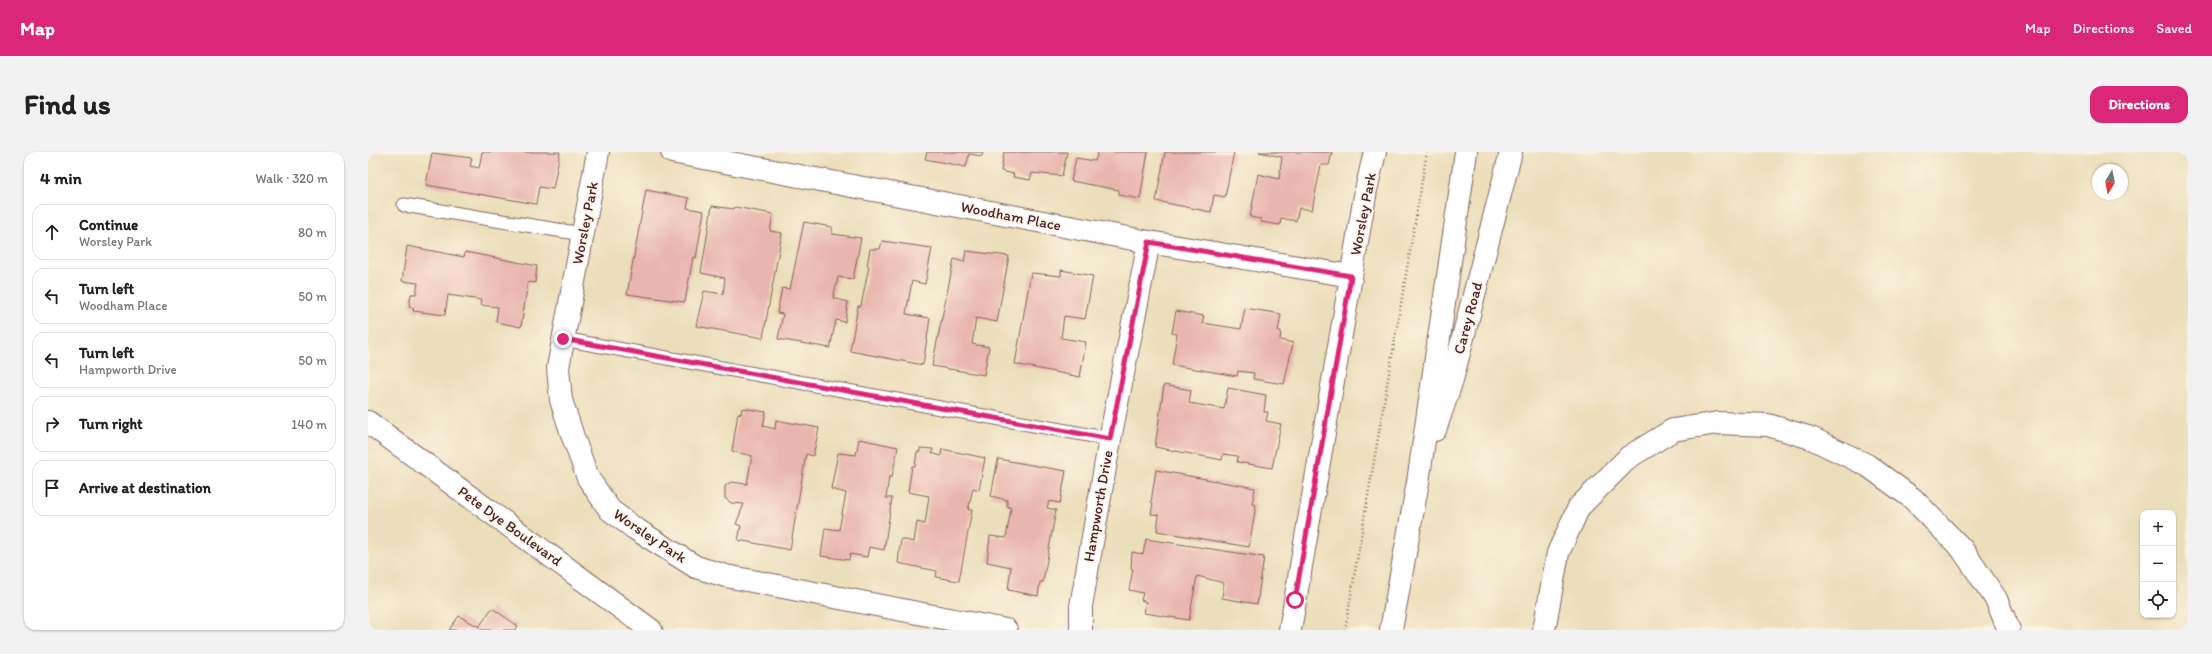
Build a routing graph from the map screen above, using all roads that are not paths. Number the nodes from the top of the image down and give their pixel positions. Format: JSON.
{"nodes":[{"id":1,"x":598,"y":152,"type":"edge"},
{"id":2,"x":672,"y":152,"type":"edge"},
{"id":3,"x":1375,"y":152,"type":"edge"},
{"id":4,"x":1466,"y":152,"type":"edge"},
{"id":5,"x":1511,"y":152,"type":"edge"},
{"id":6,"x":404,"y":205,"type":"dead end"},
{"id":7,"x":582,"y":234,"type":"junction"},
{"id":8,"x":1149,"y":242,"type":"junction"},
{"id":9,"x":1351,"y":276,"type":"junction"},
{"id":10,"x":563,"y":339,"type":"junction"},
{"id":11,"x":368,"y":422,"type":"edge"},
{"id":12,"x":1110,"y":439,"type":"junction"},
{"id":13,"x":1418,"y":482,"type":"junction"},
{"id":14,"x":651,"y":630,"type":"edge"},
{"id":15,"x":1006,"y":630,"type":"edge"},
{"id":16,"x":1081,"y":630,"type":"edge"},
{"id":17,"x":1290,"y":630,"type":"edge"},
{"id":18,"x":1391,"y":630,"type":"edge"},
{"id":19,"x":1544,"y":630,"type":"edge"},
{"id":20,"x":2009,"y":630,"type":"edge"}],
"edges":[{"from":1,"to":7,"type":"street","name":"Worsley Park"},
{"from":2,"to":8,"type":"street","name":"Woodham Place"},
{"from":3,"to":9,"type":"street","name":"Worsley Park"},
{"from":4,"to":13,"type":"street","name":"Carey Road"},
{"from":5,"to":13,"type":"street","name":"Carey Road"},
{"from":6,"to":7,"type":"lane"},
{"from":7,"to":10,"type":"street","name":"Worsley Park"},
{"from":8,"to":9,"type":"street","name":"Woodham Place"},
{"from":8,"to":12,"type":"street","name":"Hampworth Drive"},
{"from":9,"to":17,"type":"street","name":"Worsley Park"},
{"from":10,"to":12,"type":"lane"},
{"from":10,"to":15,"type":"street","name":"Worsley Park"},
{"from":11,"to":14,"type":"street","name":"Pete Dye Boulevard"},
{"from":12,"to":16,"type":"street","name":"Hampworth Drive"},
{"from":13,"to":18,"type":"street","name":"Carey Road"},
{"from":19,"to":20,"type":"street"}]}
